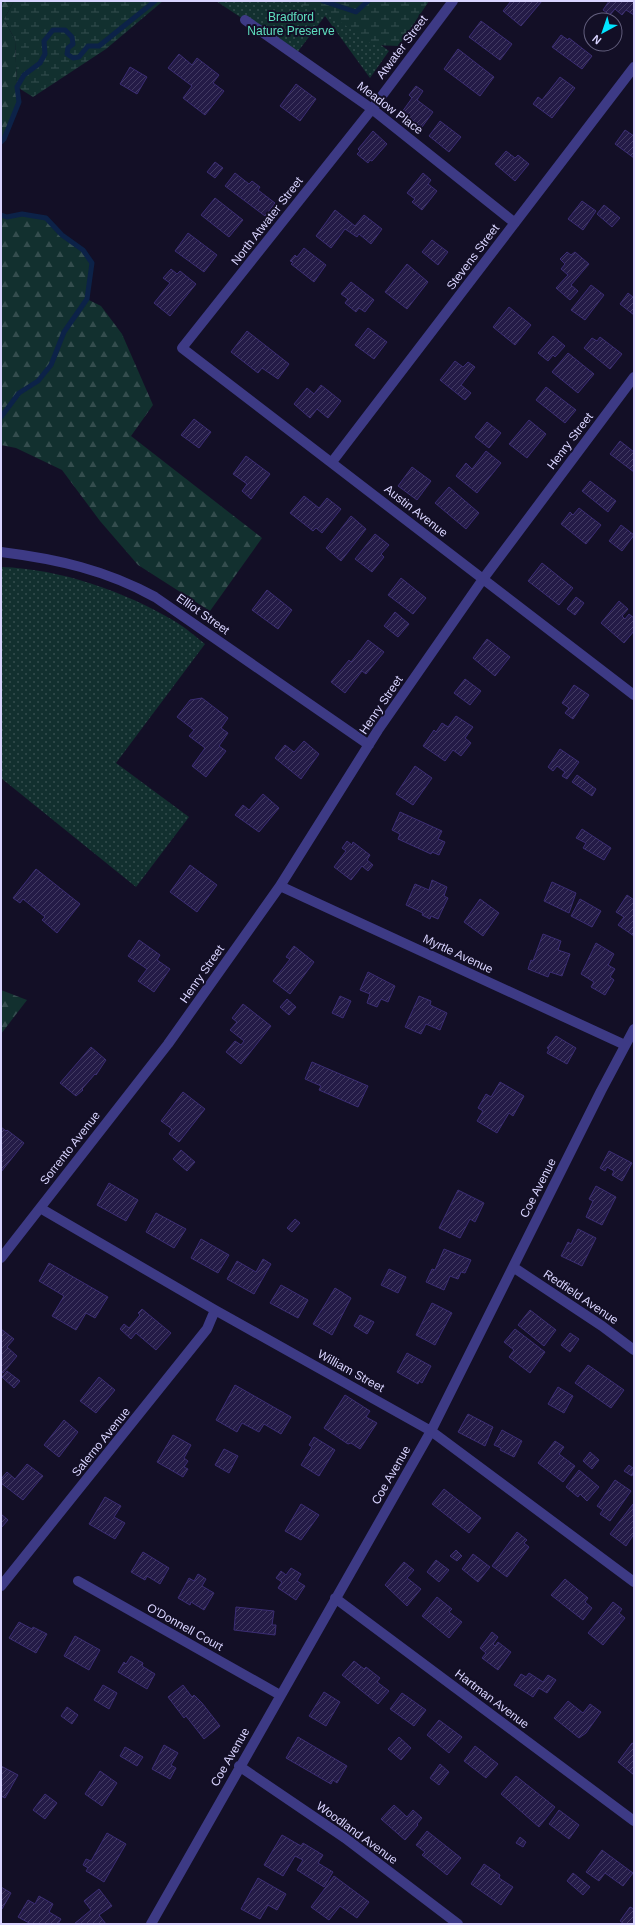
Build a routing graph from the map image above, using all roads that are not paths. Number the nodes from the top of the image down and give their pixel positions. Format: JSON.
{"nodes":[{"id":1,"x":453,"y":1,"type":"edge"},
{"id":2,"x":245,"y":20,"type":"dead end"},
{"id":3,"x":634,"y":67,"type":"edge"},
{"id":4,"x":372,"y":109,"type":"junction"},
{"id":5,"x":515,"y":223,"type":"junction"},
{"id":6,"x":182,"y":348,"type":"joint"},
{"id":7,"x":634,"y":376,"type":"edge"},
{"id":8,"x":332,"y":462,"type":"junction"},
{"id":9,"x":1,"y":552,"type":"edge"},
{"id":10,"x":483,"y":579,"type":"junction"},
{"id":11,"x":634,"y":694,"type":"edge"},
{"id":12,"x":369,"y":745,"type":"junction"},
{"id":13,"x":280,"y":886,"type":"junction"},
{"id":14,"x":634,"y":1029,"type":"edge"},
{"id":15,"x":625,"y":1045,"type":"junction"},
{"id":16,"x":160,"y":1054,"type":"joint"},
{"id":17,"x":40,"y":1208,"type":"junction"},
{"id":18,"x":1,"y":1258,"type":"edge"},
{"id":19,"x":513,"y":1267,"type":"junction"},
{"id":20,"x":215,"y":1310,"type":"junction"},
{"id":21,"x":634,"y":1350,"type":"edge"},
{"id":22,"x":431,"y":1431,"type":"junction"},
{"id":23,"x":78,"y":1581,"type":"dead end"},
{"id":24,"x":634,"y":1582,"type":"edge"},
{"id":25,"x":1,"y":1586,"type":"edge"},
{"id":26,"x":335,"y":1598,"type":"junction"},
{"id":27,"x":280,"y":1695,"type":"junction"},
{"id":28,"x":239,"y":1766,"type":"junction"},
{"id":29,"x":634,"y":1821,"type":"edge"},
{"id":30,"x":150,"y":1924,"type":"edge"},
{"id":31,"x":458,"y":1924,"type":"edge"}],
"edges":[{"from":1,"to":4,"type":"street","name":"Atwater Street"},
{"from":2,"to":4,"type":"street","name":"Meadow Place"},
{"from":3,"to":5,"type":"street","name":"Stevens Street"},
{"from":4,"to":5,"type":"street","name":"Meadow Place"},
{"from":4,"to":6,"type":"street","name":"North Atwater Street"},
{"from":5,"to":8,"type":"street","name":"Stevens Street"},
{"from":6,"to":8,"type":"street","name":"Austin Avenue"},
{"from":7,"to":10,"type":"street","name":"Henry Street"},
{"from":8,"to":10,"type":"street","name":"Austin Avenue"},
{"from":9,"to":12,"type":"street","name":"Elliot Street"},
{"from":10,"to":11,"type":"street","name":"Austin Avenue"},
{"from":10,"to":12,"type":"street","name":"Henry Street"},
{"from":12,"to":13,"type":"street","name":"Henry Street"},
{"from":13,"to":15,"type":"street","name":"Myrtle Avenue"},
{"from":13,"to":16,"type":"street","name":"Henry Street"},
{"from":14,"to":15,"type":"street","name":"Coe Avenue"},
{"from":15,"to":19,"type":"street","name":"Coe Avenue"},
{"from":16,"to":17,"type":"street","name":"Sorrento Avenue"},
{"from":17,"to":18,"type":"street","name":"Sorrento Avenue"},
{"from":17,"to":20,"type":"street","name":"William Street"},
{"from":19,"to":21,"type":"street","name":"Redfield Avenue"},
{"from":19,"to":22,"type":"street","name":"Coe Avenue"},
{"from":20,"to":22,"type":"street","name":"William Street"},
{"from":20,"to":25,"type":"street","name":"Salerno Avenue"},
{"from":22,"to":24,"type":"street","name":"William Street"},
{"from":22,"to":26,"type":"street","name":"Coe Avenue"},
{"from":23,"to":27,"type":"street","name":"O'Donnell Court"},
{"from":26,"to":27,"type":"street","name":"Coe Avenue"},
{"from":26,"to":29,"type":"street","name":"Hartman Avenue"},
{"from":27,"to":28,"type":"street","name":"Coe Avenue"},
{"from":28,"to":30,"type":"street","name":"Coe Avenue"},
{"from":28,"to":31,"type":"street","name":"Woodland Avenue"}]}
